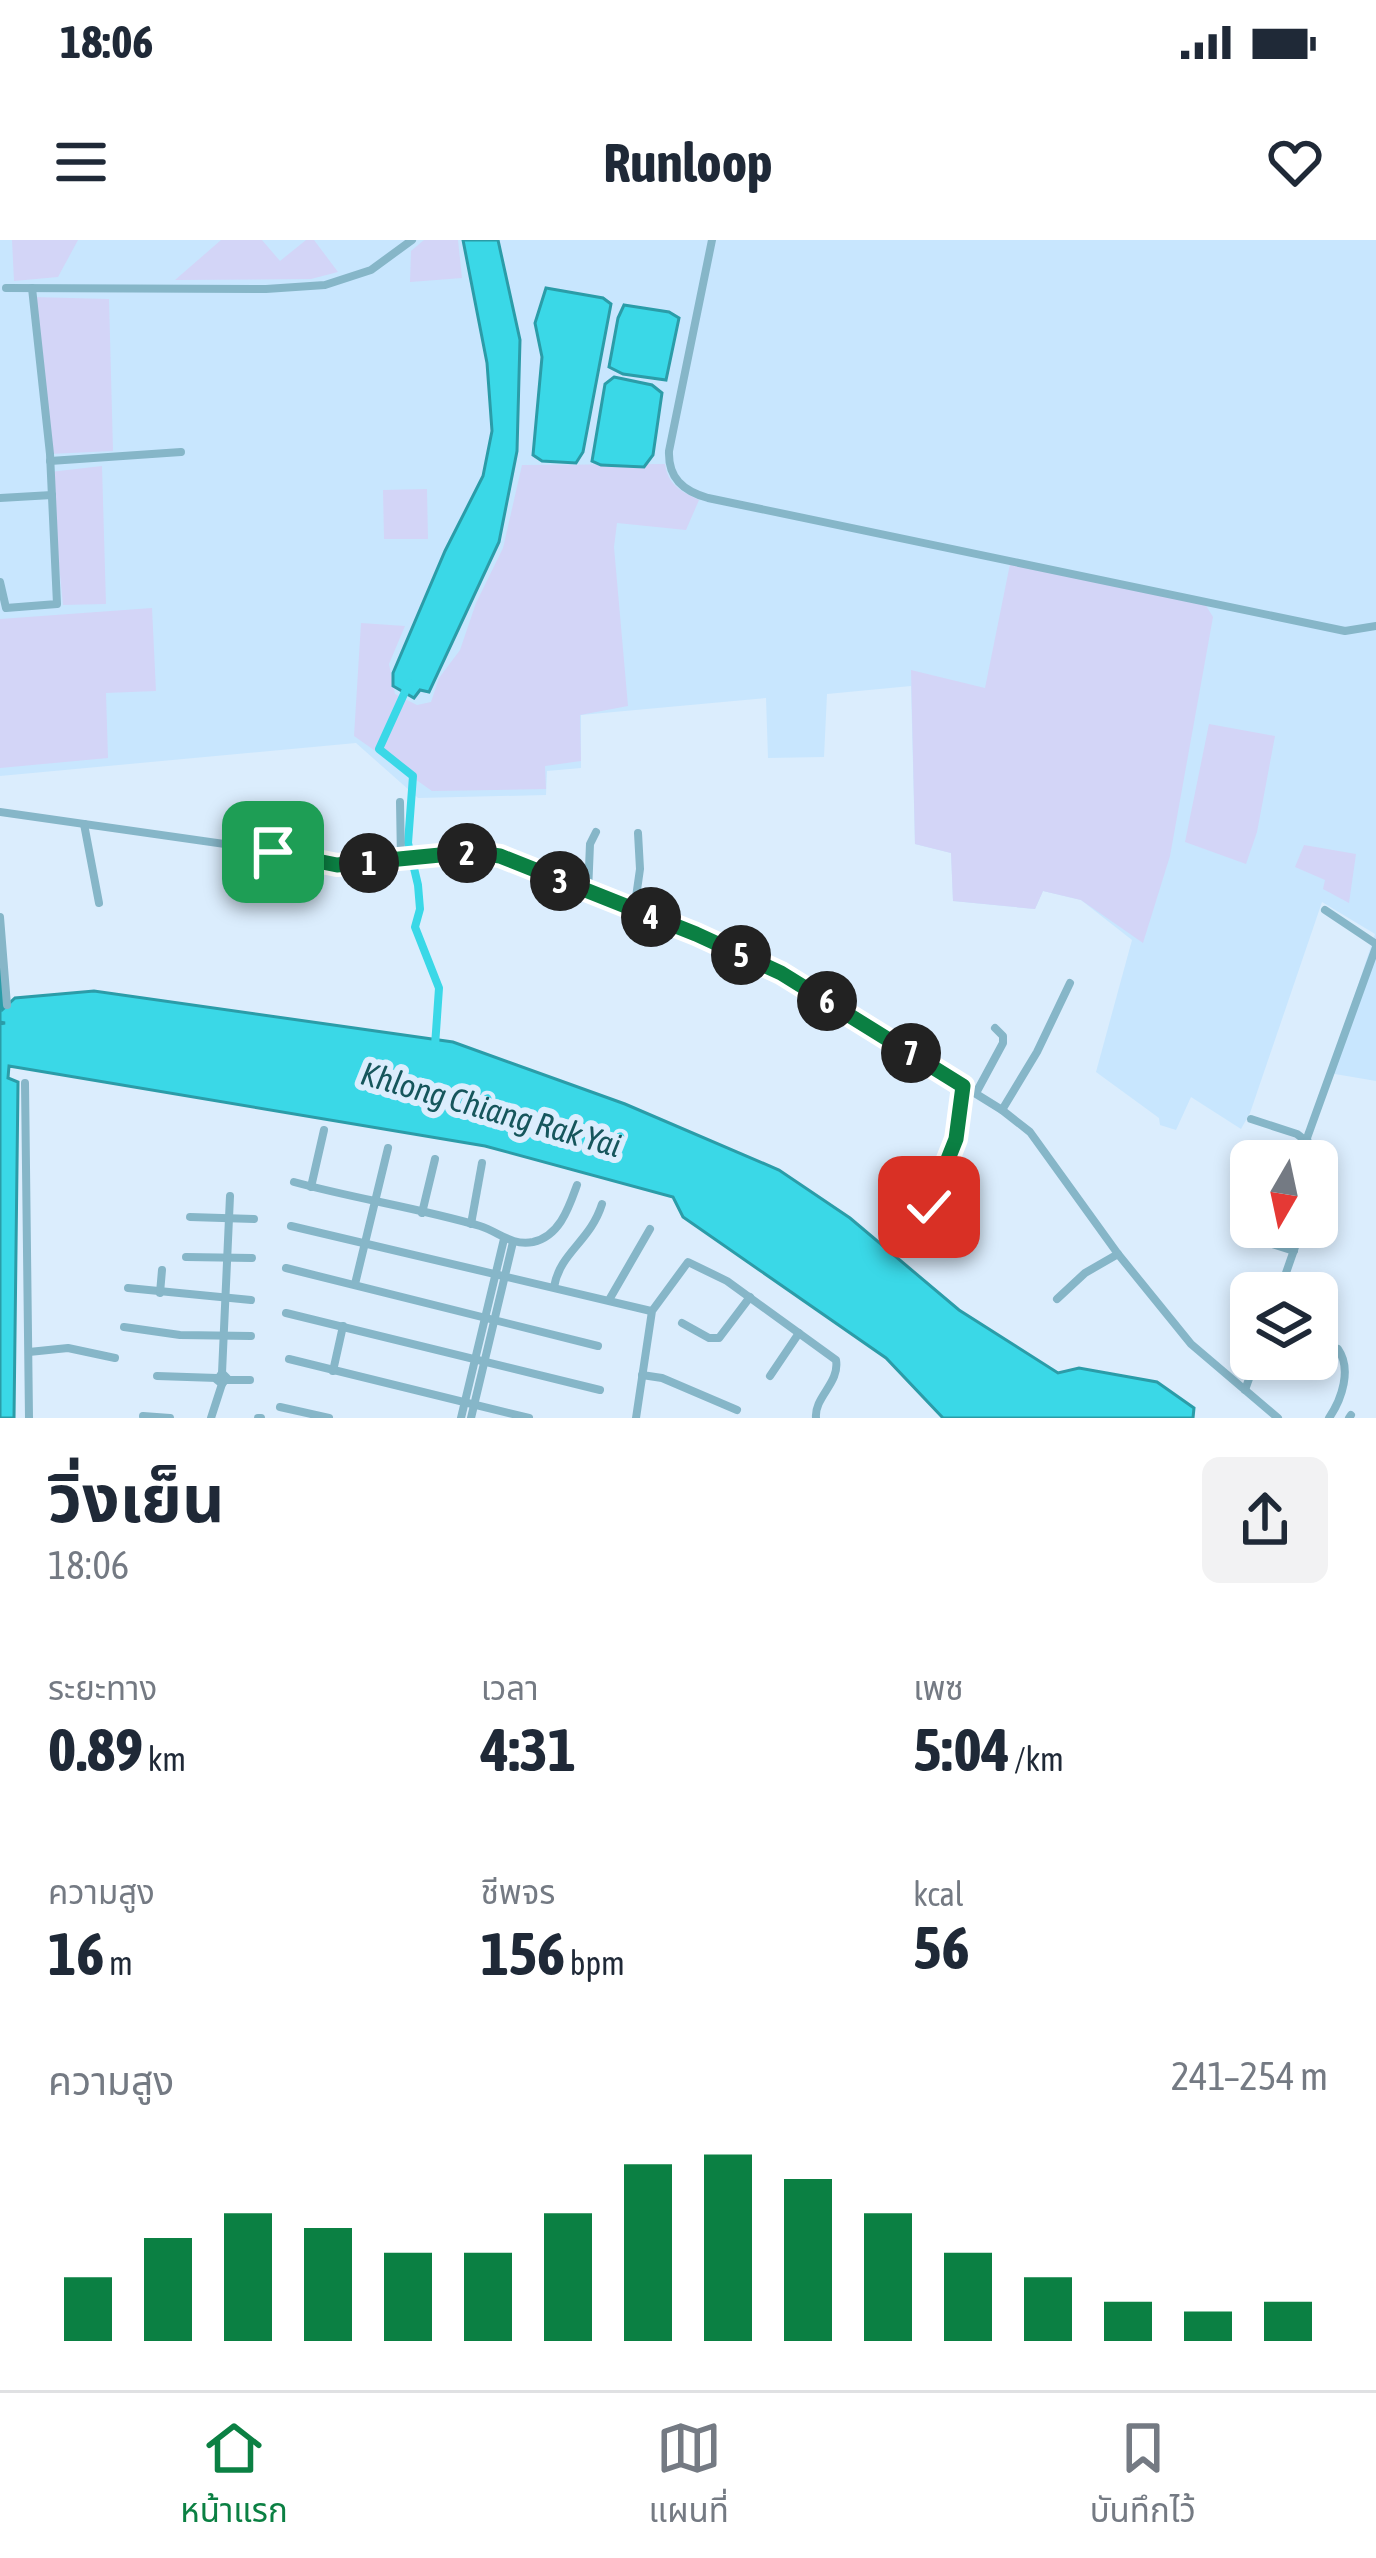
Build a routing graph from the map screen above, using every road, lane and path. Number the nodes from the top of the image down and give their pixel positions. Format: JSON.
{"nodes":[{"id":1,"x":412,"y":240,"type":"edge"},
{"id":2,"x":712,"y":240,"type":"edge"},
{"id":3,"x":6,"y":288,"type":"dead end"},
{"id":4,"x":32,"y":288,"type":"junction"},
{"id":5,"x":181,"y":452,"type":"dead end"},
{"id":6,"x":50,"y":461,"type":"junction"},
{"id":7,"x":52,"y":495,"type":"junction"},
{"id":8,"x":0,"y":498,"type":"edge"},
{"id":9,"x":0,"y":582,"type":"edge"},
{"id":10,"x":1376,"y":626,"type":"edge"},
{"id":11,"x":400,"y":802,"type":"dead end"},
{"id":12,"x":0,"y":812,"type":"edge"},
{"id":13,"x":84,"y":824,"type":"junction"},
{"id":14,"x":596,"y":832,"type":"dead end"},
{"id":15,"x":638,"y":833,"type":"dead end"},
{"id":16,"x":403,"y":858,"type":"junction"},
{"id":17,"x":588,"y":892,"type":"junction"},
{"id":18,"x":99,"y":903,"type":"dead end"},
{"id":19,"x":1325,"y":910,"type":"dead end"},
{"id":20,"x":634,"y":911,"type":"junction"},
{"id":21,"x":0,"y":917,"type":"edge"},
{"id":22,"x":1376,"y":946,"type":"edge"},
{"id":23,"x":1070,"y":982,"type":"dead end"},
{"id":24,"x":7,"y":1005,"type":"dead end"},
{"id":25,"x":994,"y":1028,"type":"dead end"},
{"id":26,"x":25,"y":1083,"type":"dead end"},
{"id":27,"x":963,"y":1086,"type":"junction"},
{"id":28,"x":976,"y":1093,"type":"junction"},
{"id":29,"x":1002,"y":1110,"type":"junction"},
{"id":30,"x":1251,"y":1118,"type":"dead end"},
{"id":31,"x":324,"y":1130,"type":"dead end"},
{"id":32,"x":1305,"y":1140,"type":"edge"},
{"id":33,"x":1306,"y":1140,"type":"edge"},
{"id":34,"x":388,"y":1148,"type":"dead end"},
{"id":35,"x":434,"y":1159,"type":"dead end"},
{"id":36,"x":482,"y":1163,"type":"dead end"},
{"id":37,"x":295,"y":1183,"type":"dead end"},
{"id":38,"x":577,"y":1185,"type":"dead end"},
{"id":39,"x":311,"y":1187,"type":"junction"},
{"id":40,"x":230,"y":1196,"type":"dead end"},
{"id":41,"x":375,"y":1202,"type":"junction"},
{"id":42,"x":602,"y":1204,"type":"dead end"},
{"id":43,"x":422,"y":1213,"type":"junction"},
{"id":44,"x":190,"y":1217,"type":"dead end"},
{"id":45,"x":228,"y":1220,"type":"junction"},
{"id":46,"x":254,"y":1220,"type":"dead end"},
{"id":47,"x":471,"y":1224,"type":"junction"},
{"id":48,"x":291,"y":1226,"type":"dead end"},
{"id":49,"x":650,"y":1229,"type":"dead end"},
{"id":50,"x":509,"y":1240,"type":"junction"},
{"id":51,"x":365,"y":1243,"type":"junction"},
{"id":52,"x":896,"y":1246,"type":"dead end"},
{"id":53,"x":1285,"y":1248,"type":"edge"},
{"id":54,"x":1295,"y":1248,"type":"edge"},
{"id":55,"x":1294,"y":1251,"type":"junction"},
{"id":56,"x":1118,"y":1254,"type":"junction"},
{"id":57,"x":186,"y":1257,"type":"dead end"},
{"id":58,"x":226,"y":1258,"type":"junction"},
{"id":59,"x":252,"y":1258,"type":"dead end"},
{"id":60,"x":286,"y":1268,"type":"dead end"},
{"id":61,"x":162,"y":1270,"type":"dead end"},
{"id":62,"x":1286,"y":1272,"type":"edge"},
{"id":63,"x":501,"y":1275,"type":"junction"},
{"id":64,"x":355,"y":1284,"type":"junction"},
{"id":65,"x":554,"y":1287,"type":"junction"},
{"id":66,"x":128,"y":1288,"type":"dead end"},
{"id":67,"x":160,"y":1293,"type":"junction"},
{"id":68,"x":750,"y":1297,"type":"junction"},
{"id":69,"x":224,"y":1298,"type":"junction"},
{"id":70,"x":1057,"y":1299,"type":"dead end"},
{"id":71,"x":251,"y":1300,"type":"dead end"},
{"id":72,"x":612,"y":1301,"type":"junction"},
{"id":73,"x":652,"y":1311,"type":"junction"},
{"id":74,"x":286,"y":1313,"type":"dead end"},
{"id":75,"x":491,"y":1318,"type":"junction"},
{"id":76,"x":682,"y":1323,"type":"dead end"},
{"id":77,"x":343,"y":1326,"type":"junction"},
{"id":78,"x":124,"y":1327,"type":"dead end"},
{"id":79,"x":799,"y":1333,"type":"junction"},
{"id":80,"x":251,"y":1336,"type":"dead end"},
{"id":81,"x":225,"y":1337,"type":"junction"},
{"id":82,"x":598,"y":1346,"type":"dead end"},
{"id":83,"x":1338,"y":1349,"type":"dead end"},
{"id":84,"x":29,"y":1352,"type":"junction"},
{"id":85,"x":115,"y":1358,"type":"dead end"},
{"id":86,"x":289,"y":1359,"type":"dead end"},
{"id":87,"x":482,"y":1359,"type":"junction"},
{"id":88,"x":333,"y":1370,"type":"junction"},
{"id":89,"x":642,"y":1375,"type":"junction"},
{"id":90,"x":157,"y":1376,"type":"dead end"},
{"id":91,"x":770,"y":1376,"type":"dead end"},
{"id":92,"x":222,"y":1379,"type":"junction"},
{"id":93,"x":250,"y":1380,"type":"dead end"},
{"id":94,"x":1249,"y":1380,"type":"edge"},
{"id":95,"x":600,"y":1390,"type":"dead end"},
{"id":96,"x":1245,"y":1390,"type":"junction"},
{"id":97,"x":470,"y":1403,"type":"junction"},
{"id":98,"x":280,"y":1407,"type":"dead end"},
{"id":99,"x":737,"y":1410,"type":"dead end"},
{"id":100,"x":143,"y":1416,"type":"edge"},
{"id":101,"x":28,"y":1418,"type":"edge"},
{"id":102,"x":170,"y":1418,"type":"edge"},
{"id":103,"x":211,"y":1418,"type":"edge"},
{"id":104,"x":329,"y":1418,"type":"edge"},
{"id":105,"x":461,"y":1418,"type":"edge"},
{"id":106,"x":471,"y":1418,"type":"edge"},
{"id":107,"x":529,"y":1418,"type":"edge"},
{"id":108,"x":636,"y":1418,"type":"edge"},
{"id":109,"x":816,"y":1418,"type":"edge"},
{"id":110,"x":1278,"y":1418,"type":"edge"},
{"id":111,"x":1329,"y":1418,"type":"edge"}],
"edges":[{"from":1,"to":4,"type":"street"},
{"from":2,"to":10,"type":"street"},
{"from":3,"to":4,"type":"street"},
{"from":4,"to":6,"type":"street"},
{"from":5,"to":6,"type":"street"},
{"from":6,"to":7,"type":"street"},
{"from":7,"to":8,"type":"street"},
{"from":7,"to":9,"type":"street"},
{"from":11,"to":16,"type":"street"},
{"from":12,"to":13,"type":"street"},
{"from":13,"to":16,"type":"street"},
{"from":13,"to":18,"type":"street"},
{"from":14,"to":17,"type":"street"},
{"from":15,"to":20,"type":"street"},
{"from":16,"to":17,"type":"street"},
{"from":17,"to":20,"type":"street"},
{"from":19,"to":22,"type":"street"},
{"from":20,"to":27,"type":"street"},
{"from":21,"to":24,"type":"street"},
{"from":22,"to":33,"type":"street"},
{"from":23,"to":29,"type":"street"},
{"from":25,"to":28,"type":"street"},
{"from":26,"to":84,"type":"street"},
{"from":27,"to":28,"type":"street"},
{"from":27,"to":52,"type":"street"},
{"from":28,"to":29,"type":"street"},
{"from":29,"to":56,"type":"street"},
{"from":30,"to":32,"type":"street"},
{"from":31,"to":39,"type":"street"},
{"from":34,"to":41,"type":"street"},
{"from":35,"to":43,"type":"street"},
{"from":36,"to":47,"type":"street"},
{"from":37,"to":39,"type":"street"},
{"from":38,"to":50,"type":"street"},
{"from":39,"to":41,"type":"street"},
{"from":40,"to":45,"type":"street"},
{"from":41,"to":43,"type":"street"},
{"from":41,"to":51,"type":"street"},
{"from":42,"to":65,"type":"street"},
{"from":43,"to":47,"type":"street"},
{"from":44,"to":45,"type":"street"},
{"from":45,"to":46,"type":"street"},
{"from":45,"to":58,"type":"street"},
{"from":47,"to":50,"type":"street"},
{"from":48,"to":51,"type":"street"},
{"from":49,"to":72,"type":"street"},
{"from":50,"to":63,"type":"street"},
{"from":51,"to":63,"type":"street"},
{"from":51,"to":64,"type":"street"},
{"from":53,"to":55,"type":"street"},
{"from":54,"to":55,"type":"street"},
{"from":55,"to":62,"type":"street"},
{"from":56,"to":70,"type":"street"},
{"from":56,"to":96,"type":"street"},
{"from":57,"to":58,"type":"street"},
{"from":58,"to":59,"type":"street"},
{"from":58,"to":69,"type":"street"},
{"from":60,"to":64,"type":"street"},
{"from":61,"to":67,"type":"street"},
{"from":63,"to":65,"type":"street"},
{"from":63,"to":75,"type":"street"},
{"from":64,"to":75,"type":"street"},
{"from":65,"to":72,"type":"street"},
{"from":66,"to":67,"type":"street"},
{"from":67,"to":69,"type":"street"},
{"from":68,"to":73,"type":"street"},
{"from":68,"to":76,"type":"street"},
{"from":68,"to":79,"type":"street"},
{"from":69,"to":71,"type":"street"},
{"from":69,"to":81,"type":"street"},
{"from":72,"to":73,"type":"street"},
{"from":73,"to":89,"type":"street"},
{"from":74,"to":77,"type":"street"},
{"from":75,"to":82,"type":"street"},
{"from":75,"to":87,"type":"street"},
{"from":77,"to":87,"type":"street"},
{"from":77,"to":88,"type":"street"},
{"from":78,"to":81,"type":"street"},
{"from":79,"to":91,"type":"street"},
{"from":79,"to":109,"type":"street"},
{"from":80,"to":81,"type":"street"},
{"from":81,"to":92,"type":"street"},
{"from":83,"to":111,"type":"street"},
{"from":84,"to":85,"type":"street"},
{"from":84,"to":101,"type":"street"},
{"from":86,"to":88,"type":"street"},
{"from":87,"to":95,"type":"street"},
{"from":87,"to":97,"type":"street"},
{"from":88,"to":97,"type":"street"},
{"from":89,"to":99,"type":"street"},
{"from":89,"to":108,"type":"street"},
{"from":90,"to":92,"type":"street"},
{"from":92,"to":93,"type":"street"},
{"from":92,"to":103,"type":"street"},
{"from":94,"to":96,"type":"street"},
{"from":96,"to":110,"type":"street"},
{"from":97,"to":105,"type":"street"},
{"from":97,"to":106,"type":"street"},
{"from":97,"to":107,"type":"street"},
{"from":98,"to":104,"type":"street"},
{"from":100,"to":102,"type":"street"}]}
